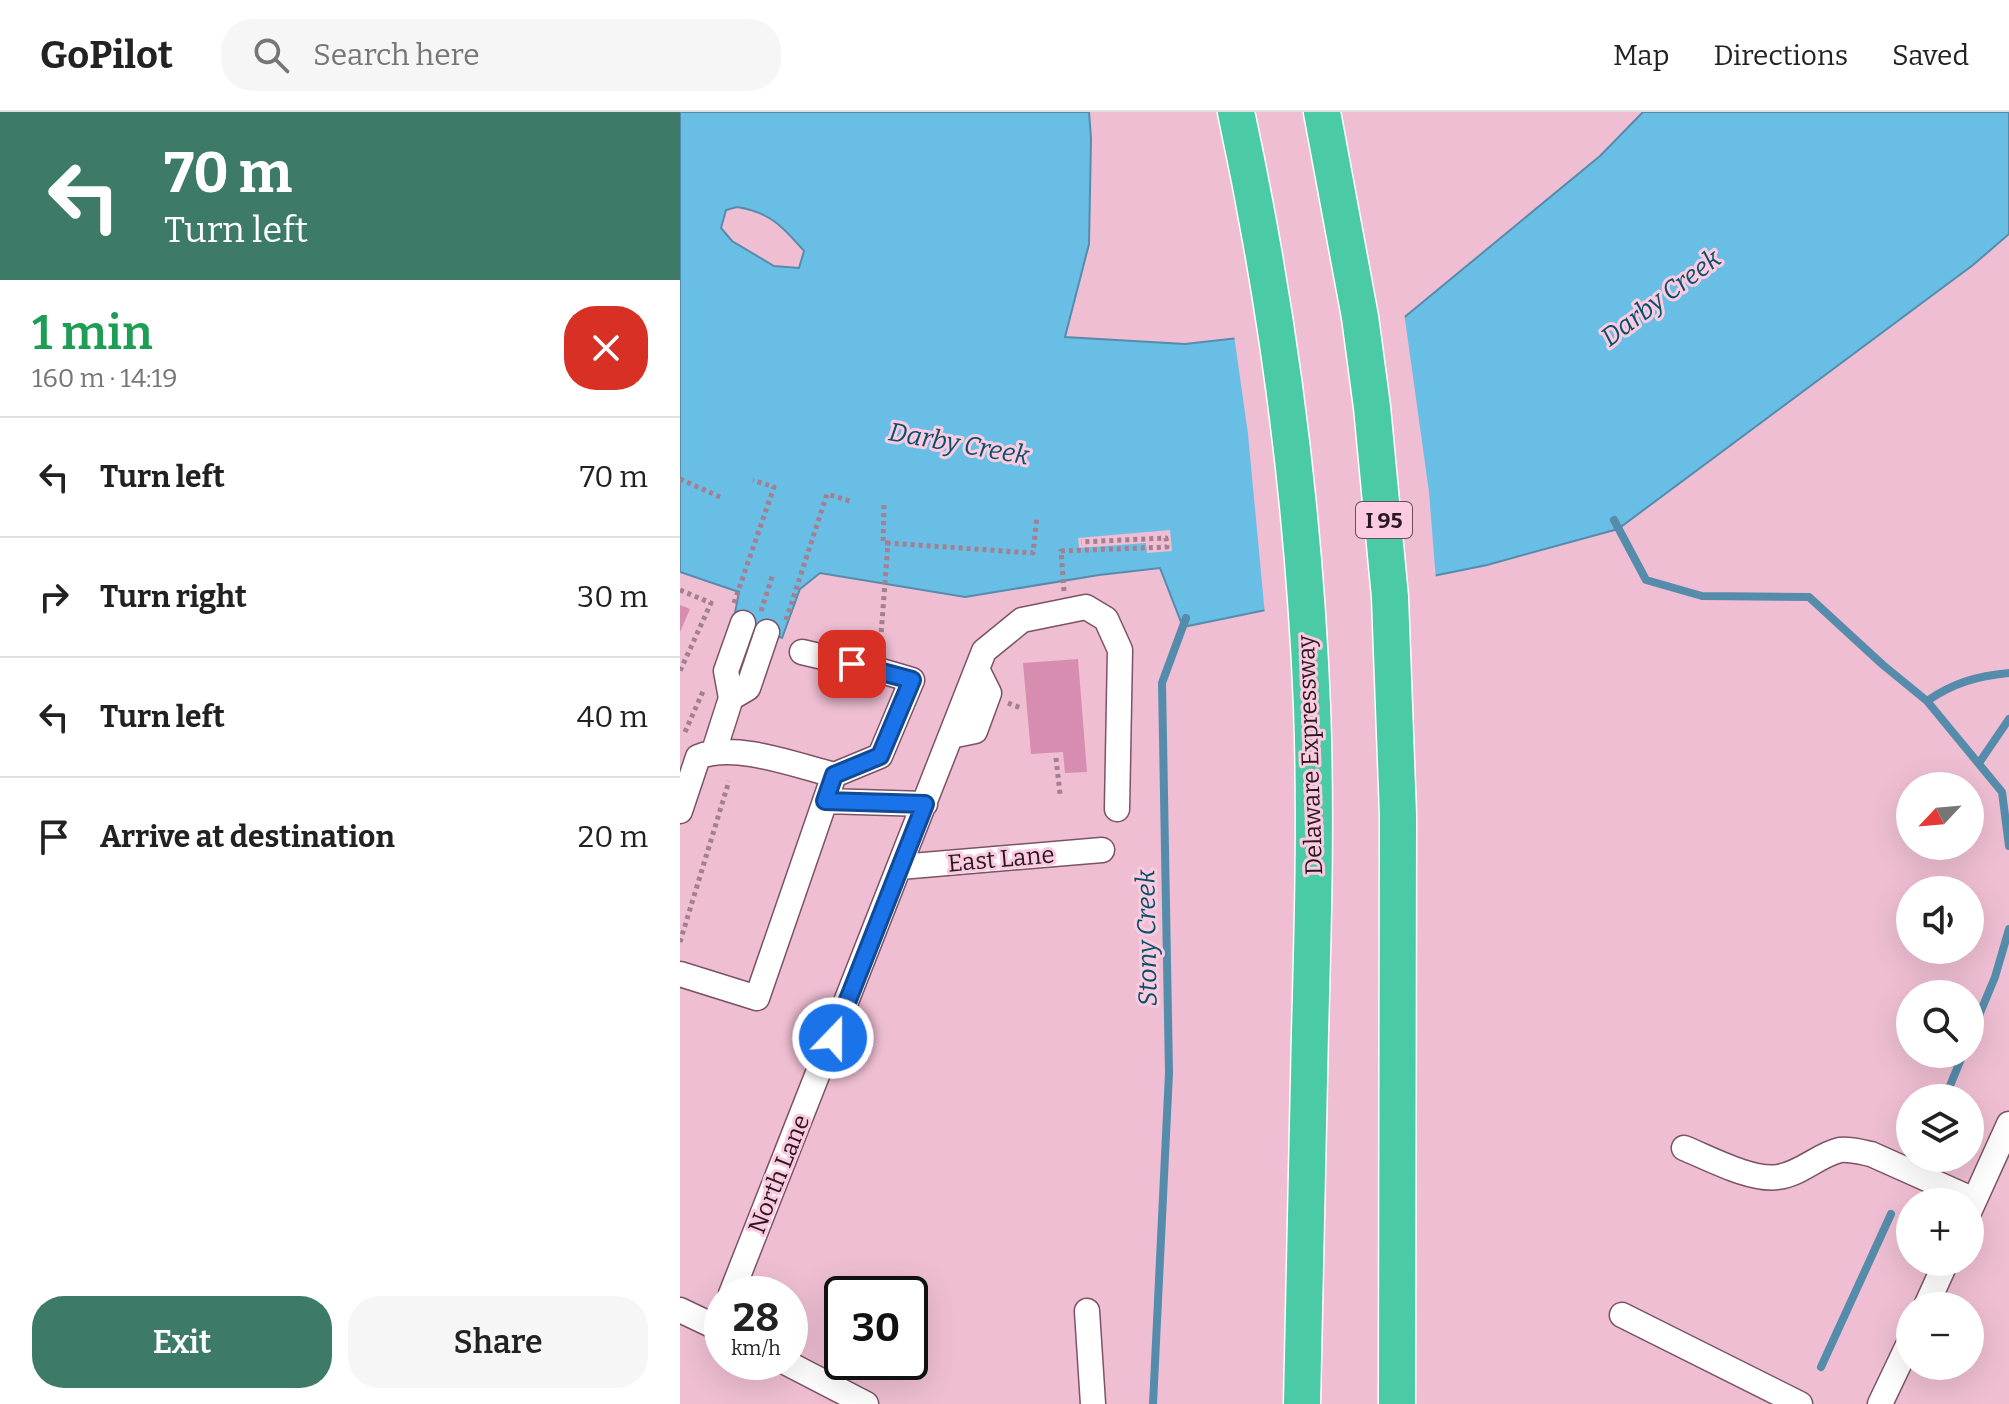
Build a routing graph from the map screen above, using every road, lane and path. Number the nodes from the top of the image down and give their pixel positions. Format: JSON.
{"nodes":[{"id":1,"x":1236,"y":112,"type":"edge"},
{"id":2,"x":1322,"y":112,"type":"edge"},
{"id":3,"x":680,"y":479,"type":"edge"},
{"id":4,"x":753,"y":480,"type":"dead end"},
{"id":5,"x":720,"y":497,"type":"dead end"},
{"id":6,"x":853,"y":502,"type":"dead end"},
{"id":7,"x":884,"y":505,"type":"dead end"},
{"id":8,"x":1037,"y":516,"type":"dead end"},
{"id":9,"x":1081,"y":542,"type":"dead end"},
{"id":10,"x":888,"y":543,"type":"junction"},
{"id":11,"x":680,"y":590,"type":"edge"},
{"id":12,"x":1065,"y":611,"type":"junction"},
{"id":13,"x":736,"y":620,"type":"joint"},
{"id":14,"x":882,"y":626,"type":"dead end"},
{"id":15,"x":774,"y":633,"type":"joint"},
{"id":16,"x":802,"y":652,"type":"dead end"},
{"id":17,"x":680,"y":671,"type":"edge"},
{"id":18,"x":710,"y":676,"type":"dead end"},
{"id":19,"x":731,"y":698,"type":"junction"},
{"id":20,"x":691,"y":739,"type":"edge"},
{"id":21,"x":1056,"y":758,"type":"dead end"},
{"id":22,"x":834,"y":775,"type":"junction"},
{"id":23,"x":729,"y":781,"type":"dead end"},
{"id":24,"x":1060,"y":794,"type":"dead end"},
{"id":25,"x":825,"y":801,"type":"junction"},
{"id":26,"x":925,"y":804,"type":"junction"},
{"id":27,"x":681,"y":808,"type":"edge"},
{"id":28,"x":1117,"y":809,"type":"dead end"},
{"id":29,"x":1102,"y":850,"type":"dead end"},
{"id":30,"x":900,"y":867,"type":"junction"},
{"id":31,"x":680,"y":942,"type":"edge"},
{"id":32,"x":680,"y":974,"type":"edge"},
{"id":33,"x":2009,"y":1124,"type":"edge"},
{"id":34,"x":1684,"y":1148,"type":"dead end"},
{"id":35,"x":1938,"y":1188,"type":"edge"},
{"id":36,"x":1980,"y":1188,"type":"edge"},
{"id":37,"x":738,"y":1276,"type":"edge"},
{"id":38,"x":680,"y":1310,"type":"edge"},
{"id":39,"x":1087,"y":1311,"type":"dead end"},
{"id":40,"x":1622,"y":1315,"type":"dead end"},
{"id":41,"x":704,"y":1319,"type":"edge"},
{"id":42,"x":1896,"y":1370,"type":"edge"},
{"id":43,"x":808,"y":1374,"type":"edge"},
{"id":44,"x":866,"y":1404,"type":"edge"},
{"id":45,"x":1093,"y":1404,"type":"edge"},
{"id":46,"x":1302,"y":1404,"type":"edge"},
{"id":47,"x":1397,"y":1404,"type":"edge"},
{"id":48,"x":1800,"y":1404,"type":"edge"},
{"id":49,"x":1880,"y":1404,"type":"edge"}],
"edges":[{"from":1,"to":46,"type":"highway","name":"Delaware Expressway"},
{"from":2,"to":47,"type":"highway","number":"I 95"},
{"from":3,"to":5,"type":"path"},
{"from":4,"to":13,"type":"path"},
{"from":6,"to":15,"type":"path"},
{"from":7,"to":10,"type":"path"},
{"from":8,"to":10,"type":"path"},
{"from":9,"to":12,"type":"path"},
{"from":10,"to":14,"type":"path"},
{"from":11,"to":17,"type":"path"},
{"from":12,"to":26,"type":"street","name":"North Lane"},
{"from":12,"to":28,"type":"street"},
{"from":13,"to":19,"type":"street"},
{"from":15,"to":19,"type":"street"},
{"from":16,"to":22,"type":"street"},
{"from":18,"to":20,"type":"path"},
{"from":19,"to":20,"type":"street"},
{"from":20,"to":22,"type":"street"},
{"from":20,"to":27,"type":"street"},
{"from":21,"to":24,"type":"path"},
{"from":22,"to":25,"type":"street"},
{"from":23,"to":31,"type":"path"},
{"from":25,"to":26,"type":"street"},
{"from":25,"to":32,"type":"street"},
{"from":26,"to":30,"type":"street","name":"North Lane"},
{"from":29,"to":30,"type":"street","name":"East Lane"},
{"from":30,"to":37,"type":"street","name":"North Lane"},
{"from":33,"to":36,"type":"street"},
{"from":34,"to":35,"type":"street"},
{"from":38,"to":41,"type":"street"},
{"from":39,"to":45,"type":"street"},
{"from":40,"to":48,"type":"street"},
{"from":42,"to":49,"type":"street"},
{"from":43,"to":44,"type":"street"}]}
